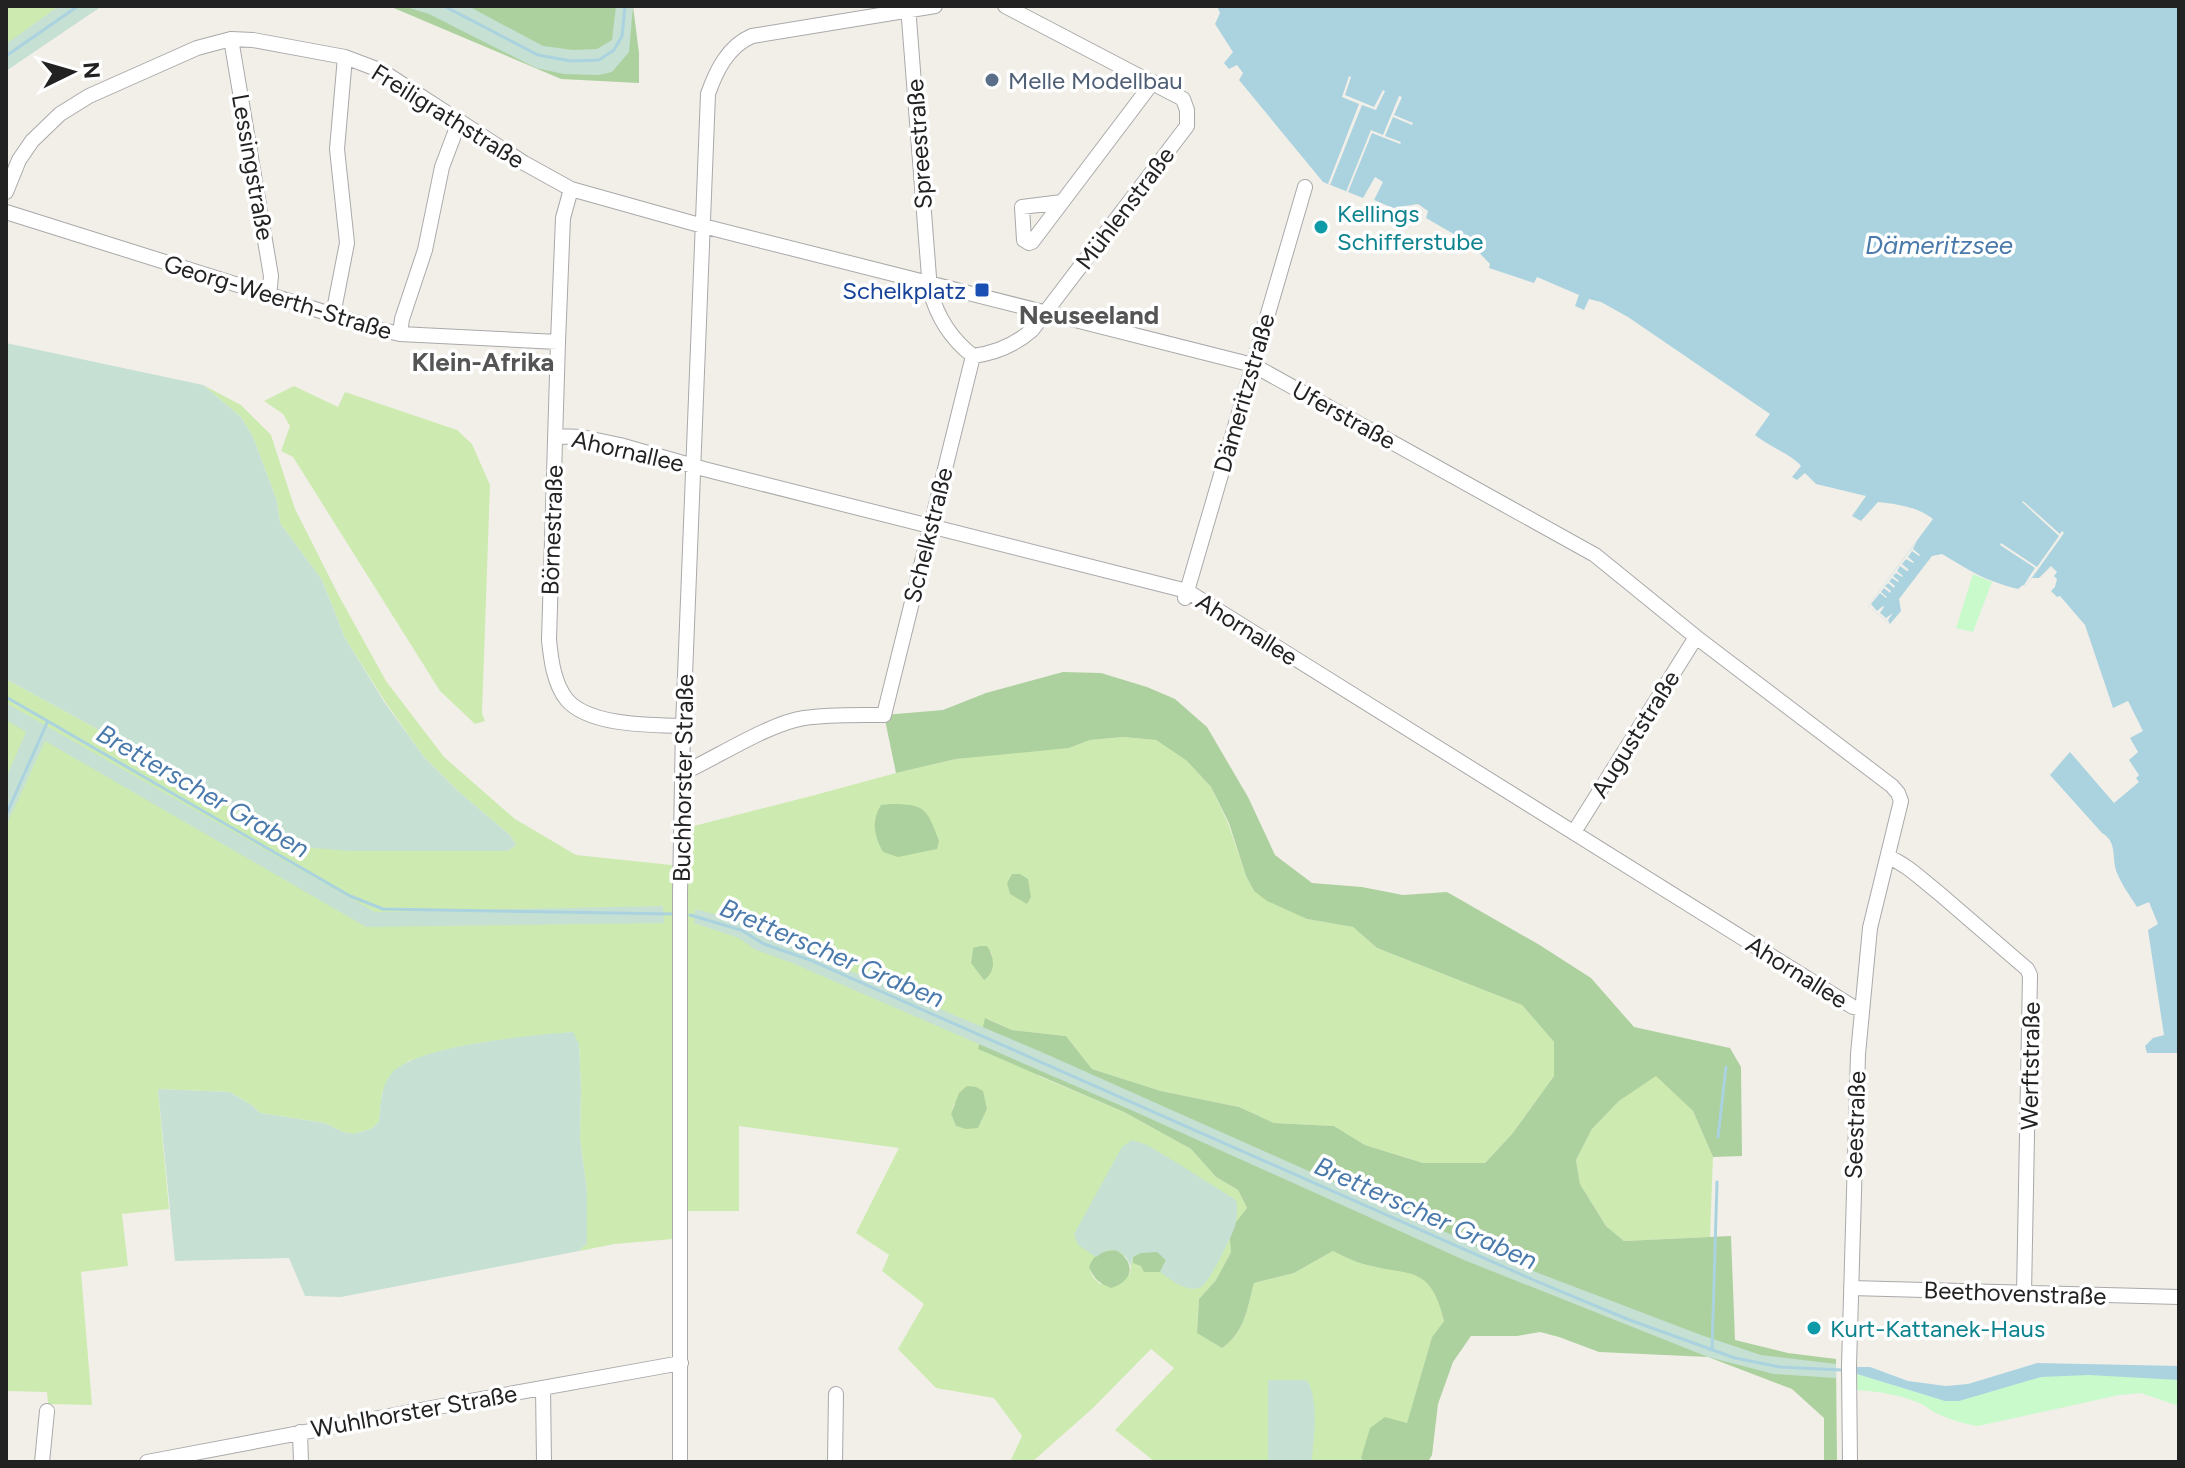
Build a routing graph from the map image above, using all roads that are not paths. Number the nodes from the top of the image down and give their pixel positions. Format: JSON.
{"nodes":[{"id":1,"x":935,"y":6,"type":"edge"},
{"id":2,"x":1005,"y":6,"type":"edge"},
{"id":3,"x":909,"y":8,"type":"edge"},
{"id":4,"x":231,"y":39,"type":"junction"},
{"id":5,"x":345,"y":57,"type":"junction"},
{"id":6,"x":1153,"y":82,"type":"junction"},
{"id":7,"x":459,"y":122,"type":"junction"},
{"id":8,"x":1305,"y":187,"type":"dead end"},
{"id":9,"x":571,"y":189,"type":"junction"},
{"id":10,"x":6,"y":192,"type":"edge"},
{"id":11,"x":1062,"y":202,"type":"dead end"},
{"id":12,"x":6,"y":212,"type":"edge"},
{"id":13,"x":703,"y":226,"type":"junction"},
{"id":14,"x":929,"y":282,"type":"junction"},
{"id":15,"x":269,"y":296,"type":"junction"},
{"id":16,"x":1046,"y":312,"type":"junction"},
{"id":17,"x":333,"y":315,"type":"junction"},
{"id":18,"x":400,"y":334,"type":"junction"},
{"id":19,"x":558,"y":342,"type":"junction"},
{"id":20,"x":973,"y":356,"type":"junction"},
{"id":21,"x":1253,"y":365,"type":"junction"},
{"id":22,"x":555,"y":436,"type":"junction"},
{"id":23,"x":693,"y":466,"type":"junction"},
{"id":24,"x":930,"y":527,"type":"junction"},
{"id":25,"x":1186,"y":595,"type":"junction"},
{"id":26,"x":1696,"y":637,"type":"junction"},
{"id":27,"x":683,"y":726,"type":"junction"},
{"id":28,"x":682,"y":769,"type":"junction"},
{"id":29,"x":1898,"y":793,"type":"joint"},
{"id":30,"x":1574,"y":832,"type":"junction"},
{"id":31,"x":1888,"y":857,"type":"junction"},
{"id":32,"x":1862,"y":1009,"type":"junction"},
{"id":33,"x":1851,"y":1288,"type":"junction"},
{"id":34,"x":2024,"y":1294,"type":"junction"},
{"id":35,"x":2179,"y":1297,"type":"edge"},
{"id":36,"x":681,"y":1363,"type":"junction"},
{"id":37,"x":543,"y":1388,"type":"junction"},
{"id":38,"x":836,"y":1394,"type":"dead end"},
{"id":39,"x":47,"y":1411,"type":"dead end"},
{"id":40,"x":300,"y":1432,"type":"junction"},
{"id":41,"x":42,"y":1462,"type":"edge"},
{"id":42,"x":147,"y":1462,"type":"edge"},
{"id":43,"x":301,"y":1462,"type":"edge"},
{"id":44,"x":544,"y":1462,"type":"edge"},
{"id":45,"x":680,"y":1462,"type":"edge"},
{"id":46,"x":835,"y":1462,"type":"edge"},
{"id":47,"x":1850,"y":1462,"type":"edge"}],
"edges":[{"from":1,"to":3,"type":"street"},
{"from":2,"to":6,"type":"street"},
{"from":3,"to":13,"type":"street","name":"Buchhorster Straße"},
{"from":3,"to":14,"type":"street","name":"Spreestraße"},
{"from":4,"to":5,"type":"street","name":"Freiligrathstraße"},
{"from":4,"to":10,"type":"street","name":"Freiligrathstraße"},
{"from":4,"to":15,"type":"street","name":"Lessingstraße"},
{"from":5,"to":7,"type":"street","name":"Freiligrathstraße"},
{"from":5,"to":17,"type":"street"},
{"from":6,"to":11,"type":"street"},
{"from":6,"to":16,"type":"street","name":"Mühlenstraße"},
{"from":7,"to":9,"type":"street","name":"Freiligrathstraße"},
{"from":7,"to":18,"type":"street"},
{"from":8,"to":21,"type":"street","name":"Dämeritzstraße"},
{"from":9,"to":13,"type":"street","name":"Freiligrathstraße"},
{"from":9,"to":19,"type":"street","name":"Börnestraße"},
{"from":12,"to":15,"type":"street","name":"Georg-Weerth-Straße"},
{"from":13,"to":14,"type":"street","name":"Uferstraße"},
{"from":13,"to":23,"type":"street","name":"Buchhorster Straße"},
{"from":14,"to":16,"type":"street","name":"Uferstraße"},
{"from":14,"to":20,"type":"street"},
{"from":15,"to":17,"type":"street","name":"Georg-Weerth-Straße"},
{"from":16,"to":20,"type":"street"},
{"from":16,"to":21,"type":"street","name":"Uferstraße"},
{"from":17,"to":18,"type":"street","name":"Georg-Weerth-Straße"},
{"from":18,"to":19,"type":"street","name":"Georg-Weerth-Straße"},
{"from":19,"to":22,"type":"street","name":"Börnestraße"},
{"from":20,"to":24,"type":"street","name":"Schelkstraße"},
{"from":21,"to":25,"type":"street","name":"Dämeritzstraße"},
{"from":21,"to":26,"type":"street","name":"Uferstraße"},
{"from":22,"to":23,"type":"street","name":"Ahornallee"},
{"from":22,"to":27,"type":"street","name":"Börnestraße"},
{"from":23,"to":24,"type":"street","name":"Ahornallee"},
{"from":23,"to":27,"type":"street","name":"Buchhorster Straße"},
{"from":24,"to":25,"type":"street","name":"Ahornallee"},
{"from":24,"to":28,"type":"street","name":"Schelkstraße"},
{"from":25,"to":30,"type":"street","name":"Ahornallee"},
{"from":26,"to":29,"type":"street","name":"Uferstraße"},
{"from":26,"to":30,"type":"street","name":"Auguststraße"},
{"from":27,"to":28,"type":"street","name":"Buchhorster Straße"},
{"from":28,"to":36,"type":"street","name":"Buchhorster Straße"},
{"from":29,"to":31,"type":"street","name":"Seestraße"},
{"from":30,"to":32,"type":"street","name":"Ahornallee"},
{"from":31,"to":32,"type":"street","name":"Seestraße"},
{"from":31,"to":34,"type":"street","name":"Werftstraße"},
{"from":32,"to":33,"type":"street","name":"Seestraße"},
{"from":33,"to":34,"type":"street","name":"Beethovenstraße"},
{"from":33,"to":47,"type":"street","name":"Seestraße"},
{"from":34,"to":35,"type":"street","name":"Beethovenstraße"},
{"from":36,"to":37,"type":"street","name":"Wuhlhorster Straße"},
{"from":36,"to":45,"type":"street","name":"Buchhorster Straße"},
{"from":37,"to":40,"type":"street","name":"Wuhlhorster Straße"},
{"from":37,"to":44,"type":"street"},
{"from":38,"to":46,"type":"street"},
{"from":39,"to":41,"type":"street"},
{"from":40,"to":42,"type":"street","name":"Wuhlhorster Straße"},
{"from":40,"to":43,"type":"street"}]}
